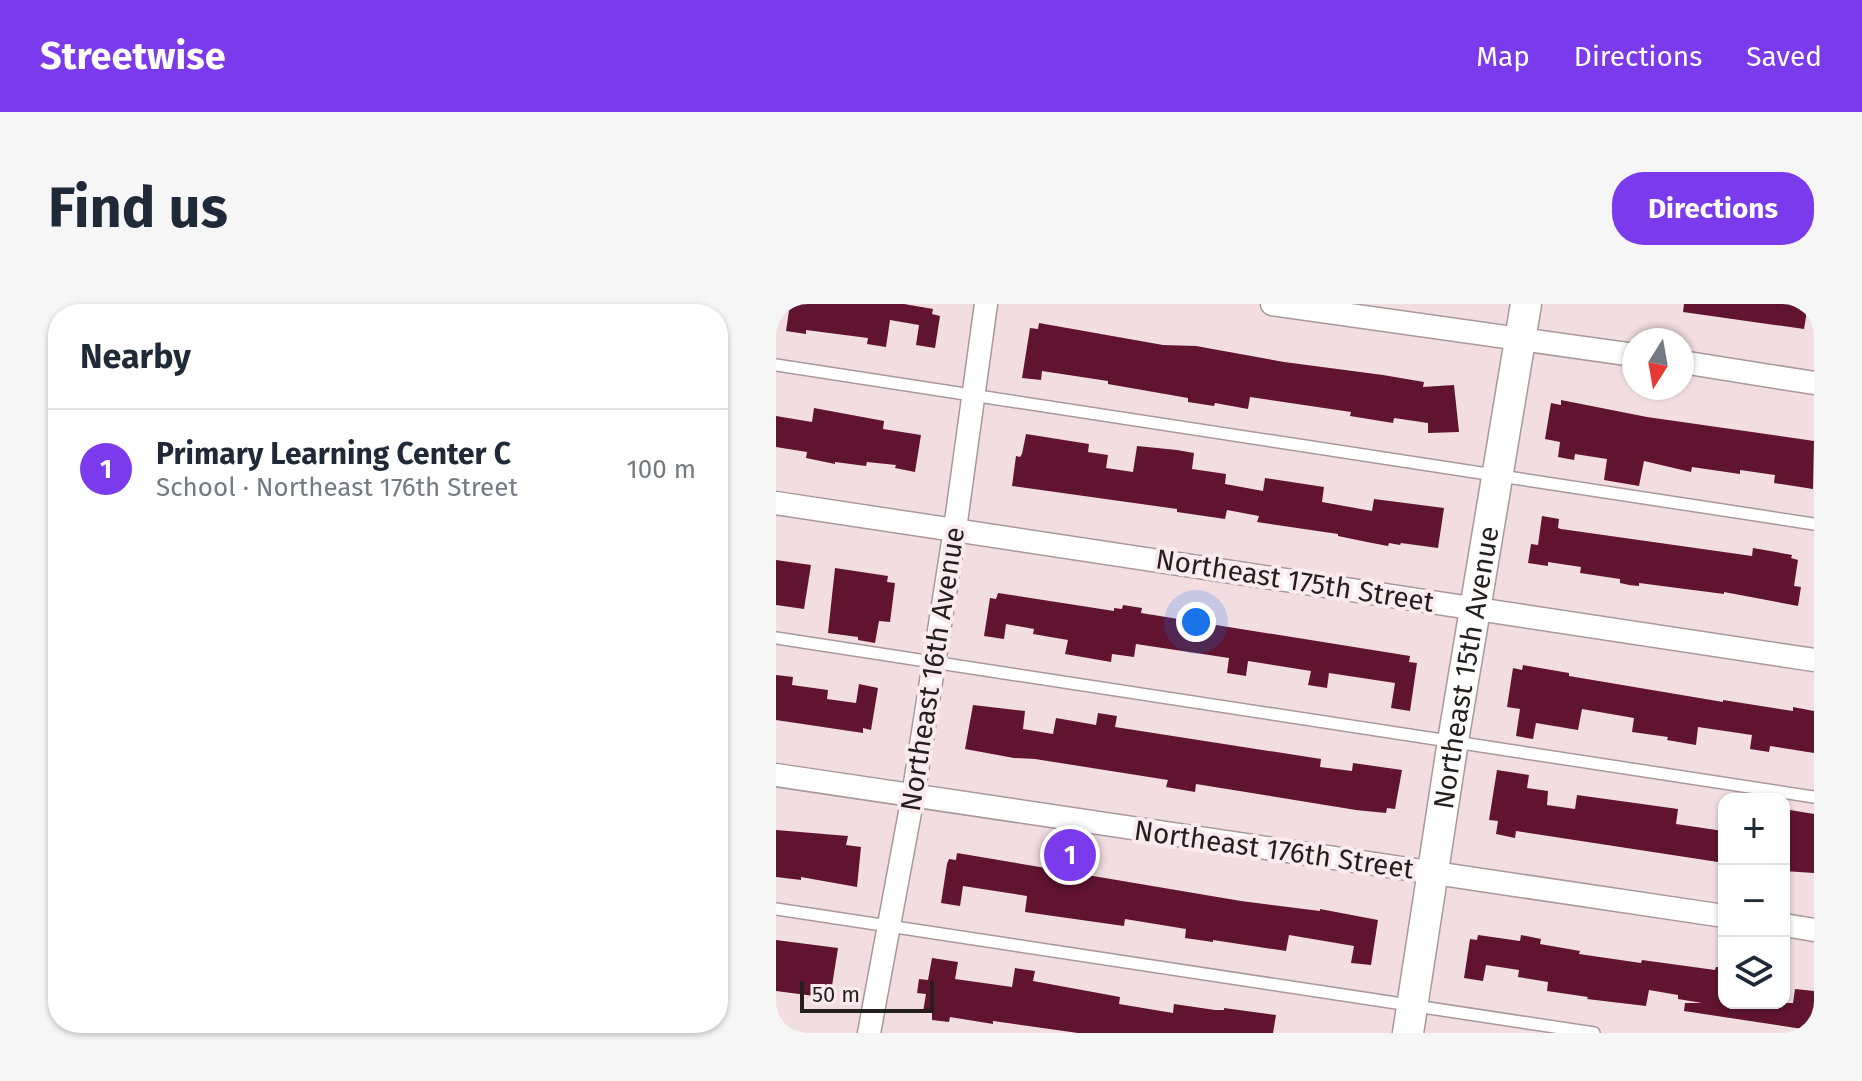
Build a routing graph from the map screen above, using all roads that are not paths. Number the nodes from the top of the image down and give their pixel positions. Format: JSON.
{"nodes":[{"id":1,"x":986,"y":304,"type":"edge"},
{"id":2,"x":1272,"y":304,"type":"edge"},
{"id":3,"x":1526,"y":304,"type":"edge"},
{"id":4,"x":1521,"y":338,"type":"junction"},
{"id":5,"x":1622,"y":353,"type":"edge"},
{"id":6,"x":1694,"y":364,"type":"edge"},
{"id":7,"x":776,"y":365,"type":"edge"},
{"id":8,"x":1814,"y":383,"type":"edge"},
{"id":9,"x":972,"y":394,"type":"junction"},
{"id":10,"x":1498,"y":476,"type":"junction"},
{"id":11,"x":776,"y":503,"type":"edge"},
{"id":12,"x":1814,"y":524,"type":"edge"},
{"id":13,"x":955,"y":529,"type":"junction"},
{"id":14,"x":1476,"y":608,"type":"junction"},
{"id":15,"x":776,"y":638,"type":"edge"},
{"id":16,"x":1814,"y":660,"type":"edge"},
{"id":17,"x":932,"y":662,"type":"junction"},
{"id":18,"x":1453,"y":741,"type":"junction"},
{"id":19,"x":776,"y":775,"type":"edge"},
{"id":20,"x":913,"y":796,"type":"junction"},
{"id":21,"x":1814,"y":797,"type":"edge"},
{"id":22,"x":1434,"y":872,"type":"junction"},
{"id":23,"x":776,"y":909,"type":"edge"},
{"id":24,"x":1718,"y":915,"type":"edge"},
{"id":25,"x":889,"y":926,"type":"junction"},
{"id":26,"x":1790,"y":926,"type":"edge"},
{"id":27,"x":1814,"y":930,"type":"edge"},
{"id":28,"x":1411,"y":1019,"type":"edge"},
{"id":29,"x":869,"y":1033,"type":"edge"},
{"id":30,"x":1594,"y":1033,"type":"edge"}],
"edges":[{"from":1,"to":9,"type":"street","name":"Northeast 16th Avenue"},
{"from":2,"to":4,"type":"street"},
{"from":3,"to":4,"type":"street","name":"Northeast 15th Avenue"},
{"from":4,"to":5,"type":"street"},
{"from":4,"to":10,"type":"street","name":"Northeast 15th Avenue"},
{"from":6,"to":8,"type":"street"},
{"from":7,"to":9,"type":"lane"},
{"from":9,"to":10,"type":"lane"},
{"from":9,"to":13,"type":"street","name":"Northeast 16th Avenue"},
{"from":10,"to":12,"type":"lane"},
{"from":10,"to":14,"type":"street","name":"Northeast 15th Avenue"},
{"from":11,"to":13,"type":"street","name":"Northeast 175th Street"},
{"from":13,"to":14,"type":"street","name":"Northeast 175th Street"},
{"from":13,"to":17,"type":"street","name":"Northeast 16th Avenue"},
{"from":14,"to":16,"type":"street","name":"Northeast 175th Street"},
{"from":14,"to":18,"type":"street","name":"Northeast 15th Avenue"},
{"from":15,"to":17,"type":"lane"},
{"from":17,"to":18,"type":"lane"},
{"from":17,"to":20,"type":"street","name":"Northeast 16th Avenue"},
{"from":18,"to":21,"type":"lane"},
{"from":18,"to":22,"type":"street","name":"Northeast 15th Avenue"},
{"from":19,"to":20,"type":"street","name":"Northeast 176th Street"},
{"from":20,"to":22,"type":"street","name":"Northeast 176th Street"},
{"from":20,"to":25,"type":"street","name":"Northeast 16th Avenue"},
{"from":22,"to":24,"type":"street","name":"Northeast 176th Street"},
{"from":22,"to":28,"type":"street","name":"Northeast 15th Avenue"},
{"from":23,"to":25,"type":"lane"},
{"from":25,"to":28,"type":"lane"},
{"from":25,"to":29,"type":"street","name":"Northeast 16th Avenue"},
{"from":26,"to":27,"type":"street"},
{"from":28,"to":30,"type":"lane"}]}
